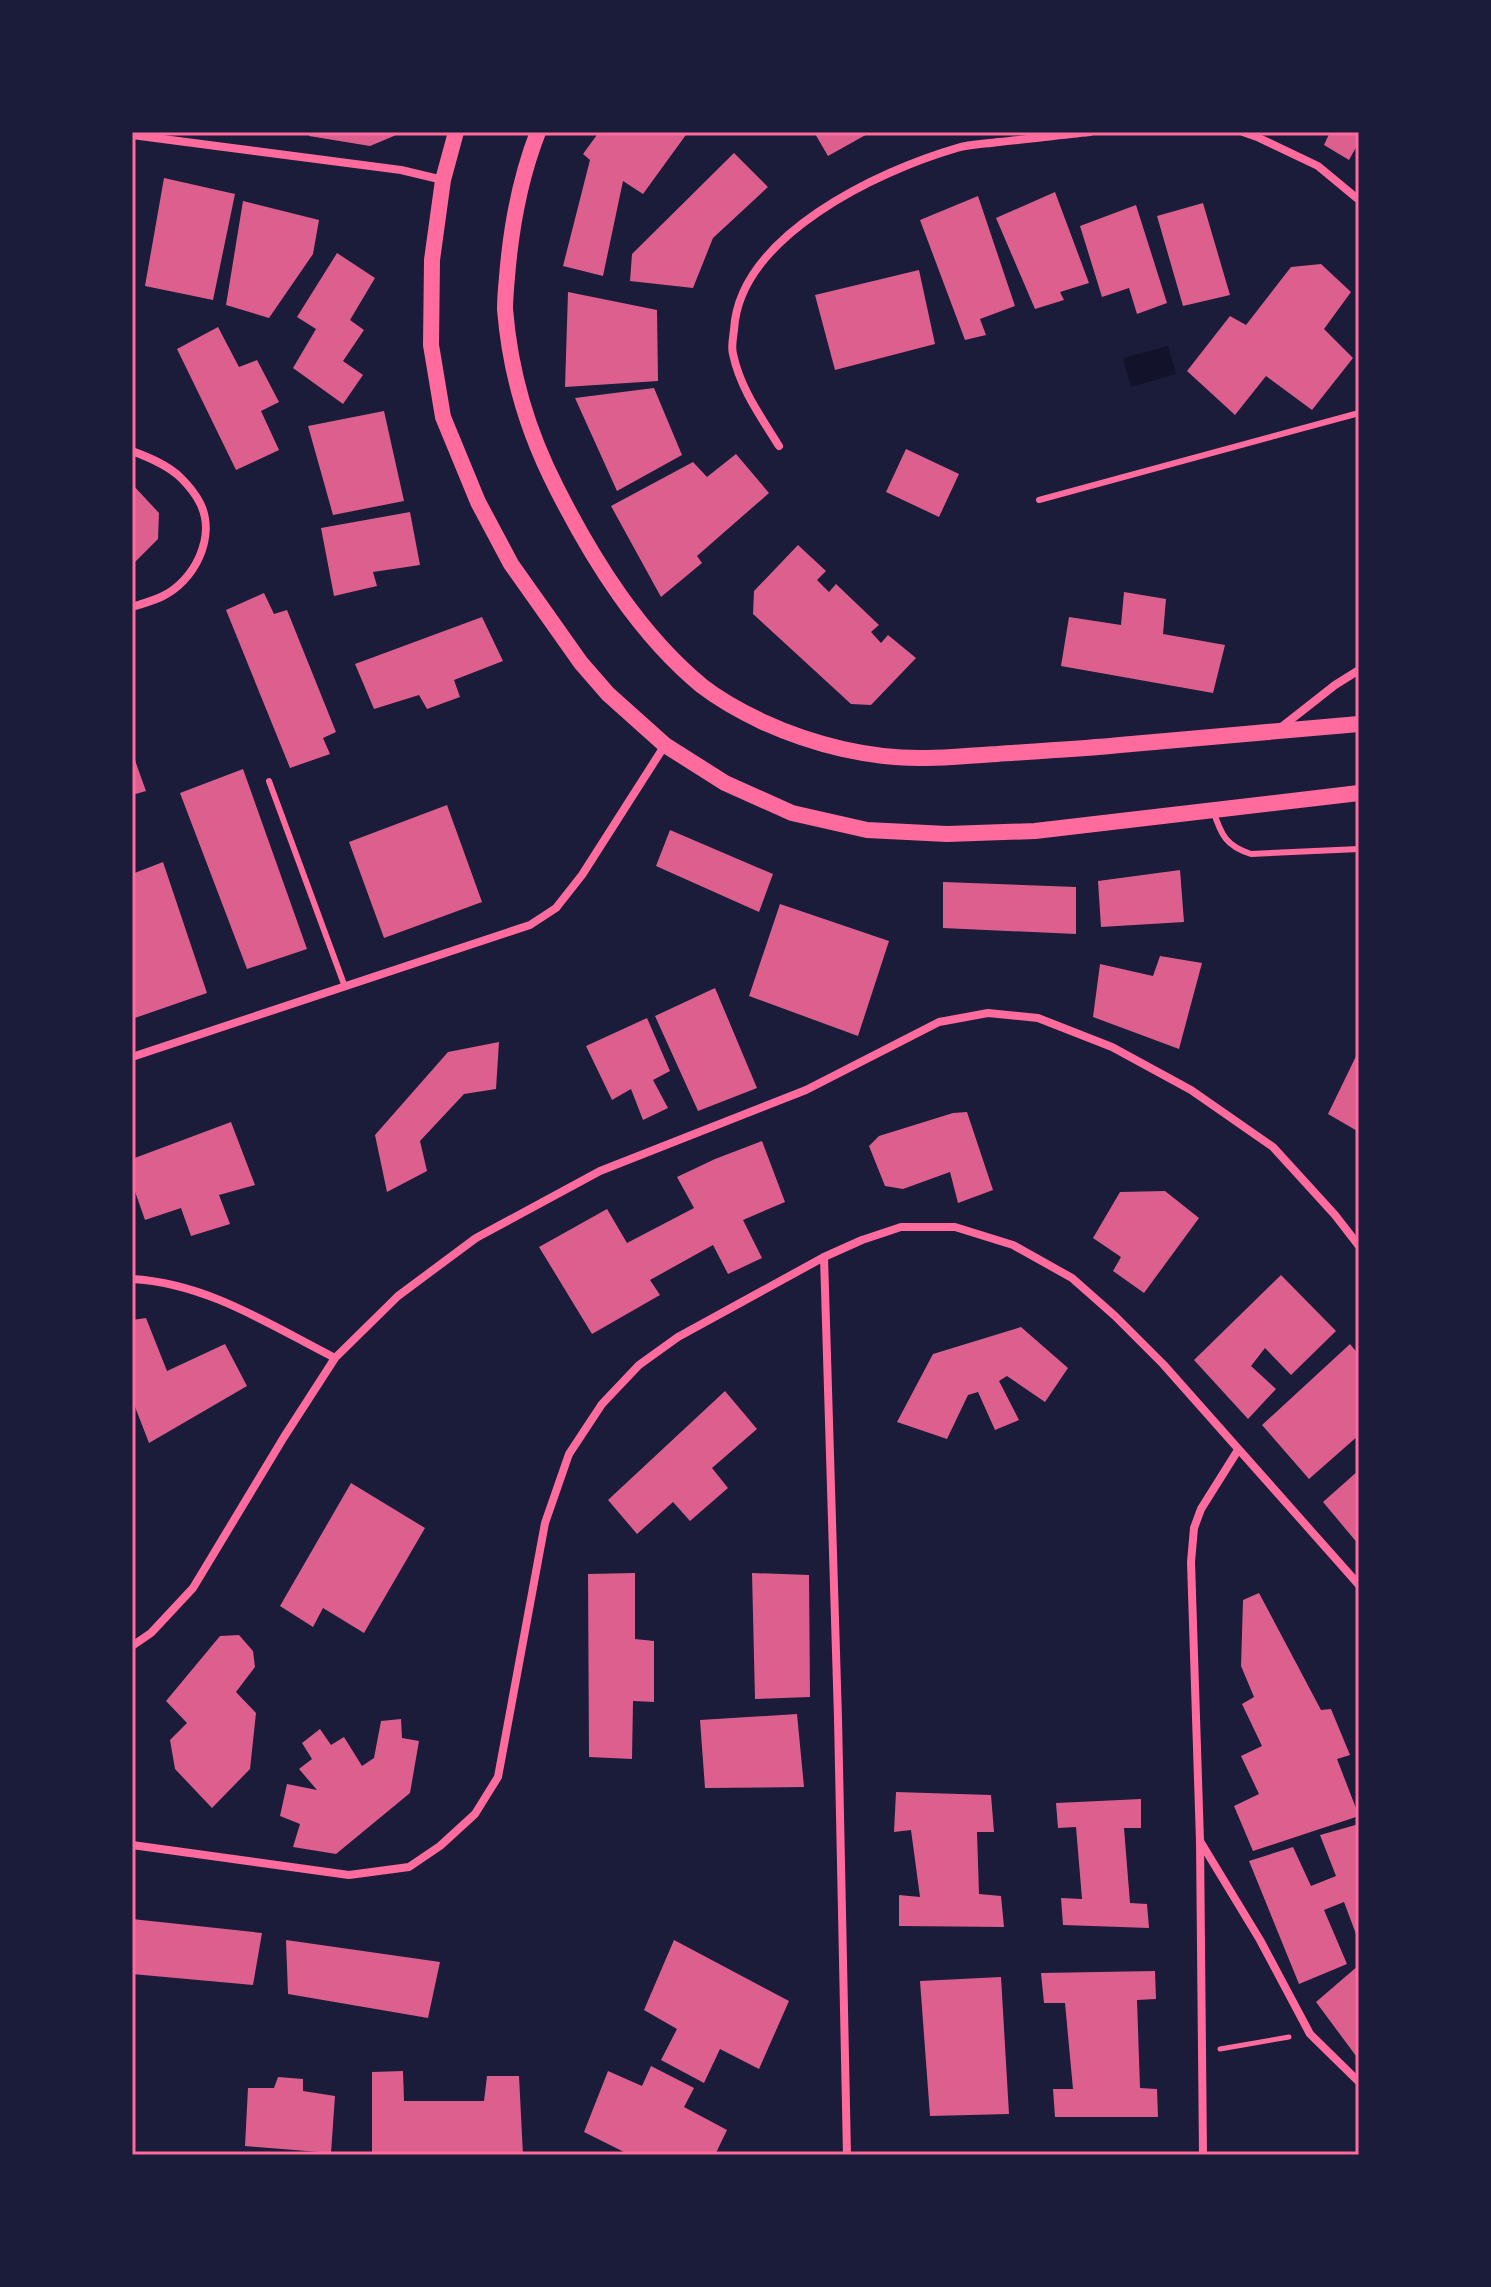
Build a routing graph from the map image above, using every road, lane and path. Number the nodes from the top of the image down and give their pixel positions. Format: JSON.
{"nodes":[{"id":1,"x":456,"y":132,"type":"edge"},
{"id":2,"x":538,"y":132,"type":"edge"},
{"id":3,"x":1090,"y":132,"type":"edge"},
{"id":4,"x":1243,"y":132,"type":"edge"},
{"id":5,"x":132,"y":135,"type":"edge"},
{"id":6,"x":443,"y":180,"type":"junction"},
{"id":7,"x":1359,"y":200,"type":"edge"},
{"id":8,"x":1359,"y":413,"type":"edge"},
{"id":9,"x":779,"y":446,"type":"dead end"},
{"id":10,"x":132,"y":451,"type":"edge"},
{"id":11,"x":1039,"y":500,"type":"dead end"},
{"id":12,"x":132,"y":607,"type":"edge"},
{"id":13,"x":1359,"y":670,"type":"edge"},
{"id":14,"x":1359,"y":724,"type":"edge"},
{"id":15,"x":1275,"y":732,"type":"junction"},
{"id":16,"x":665,"y":745,"type":"junction"},
{"id":17,"x":269,"y":781,"type":"dead end"},
{"id":18,"x":1359,"y":793,"type":"edge"},
{"id":19,"x":1213,"y":810,"type":"junction"},
{"id":20,"x":1359,"y":849,"type":"edge"},
{"id":21,"x":345,"y":987,"type":"junction"},
{"id":22,"x":132,"y":1057,"type":"edge"},
{"id":23,"x":1359,"y":1246,"type":"edge"},
{"id":24,"x":824,"y":1257,"type":"junction"},
{"id":25,"x":132,"y":1279,"type":"edge"},
{"id":26,"x":335,"y":1358,"type":"junction"},
{"id":27,"x":1238,"y":1450,"type":"junction"},
{"id":28,"x":1359,"y":1585,"type":"edge"},
{"id":29,"x":132,"y":1646,"type":"edge"},
{"id":30,"x":1200,"y":1841,"type":"junction"},
{"id":31,"x":132,"y":1845,"type":"edge"},
{"id":32,"x":1310,"y":2034,"type":"junction"},
{"id":33,"x":1201,"y":2053,"type":"junction"},
{"id":34,"x":1359,"y":2082,"type":"edge"},
{"id":35,"x":847,"y":2155,"type":"edge"},
{"id":36,"x":1203,"y":2155,"type":"edge"}],
"edges":[{"from":1,"to":6,"type":"main road"},
{"from":2,"to":15,"type":"main road"},
{"from":3,"to":9,"type":"street"},
{"from":4,"to":7,"type":"street"},
{"from":5,"to":6,"type":"street"},
{"from":6,"to":16,"type":"main road"},
{"from":8,"to":11,"type":"lane"},
{"from":10,"to":12,"type":"street"},
{"from":13,"to":15,"type":"street"},
{"from":14,"to":15,"type":"main road"},
{"from":16,"to":19,"type":"main road"},
{"from":16,"to":21,"type":"street"},
{"from":17,"to":21,"type":"lane"},
{"from":18,"to":19,"type":"main road"},
{"from":19,"to":20,"type":"lane"},
{"from":21,"to":22,"type":"street"},
{"from":23,"to":26,"type":"street"},
{"from":24,"to":27,"type":"street"},
{"from":24,"to":31,"type":"street"},
{"from":24,"to":35,"type":"street"},
{"from":25,"to":26,"type":"street"},
{"from":26,"to":29,"type":"street"},
{"from":27,"to":28,"type":"street"},
{"from":27,"to":30,"type":"street"},
{"from":30,"to":32,"type":"street"},
{"from":30,"to":33,"type":"street"},
{"from":32,"to":33,"type":"path"},
{"from":32,"to":34,"type":"street"},
{"from":33,"to":36,"type":"street"}]}
